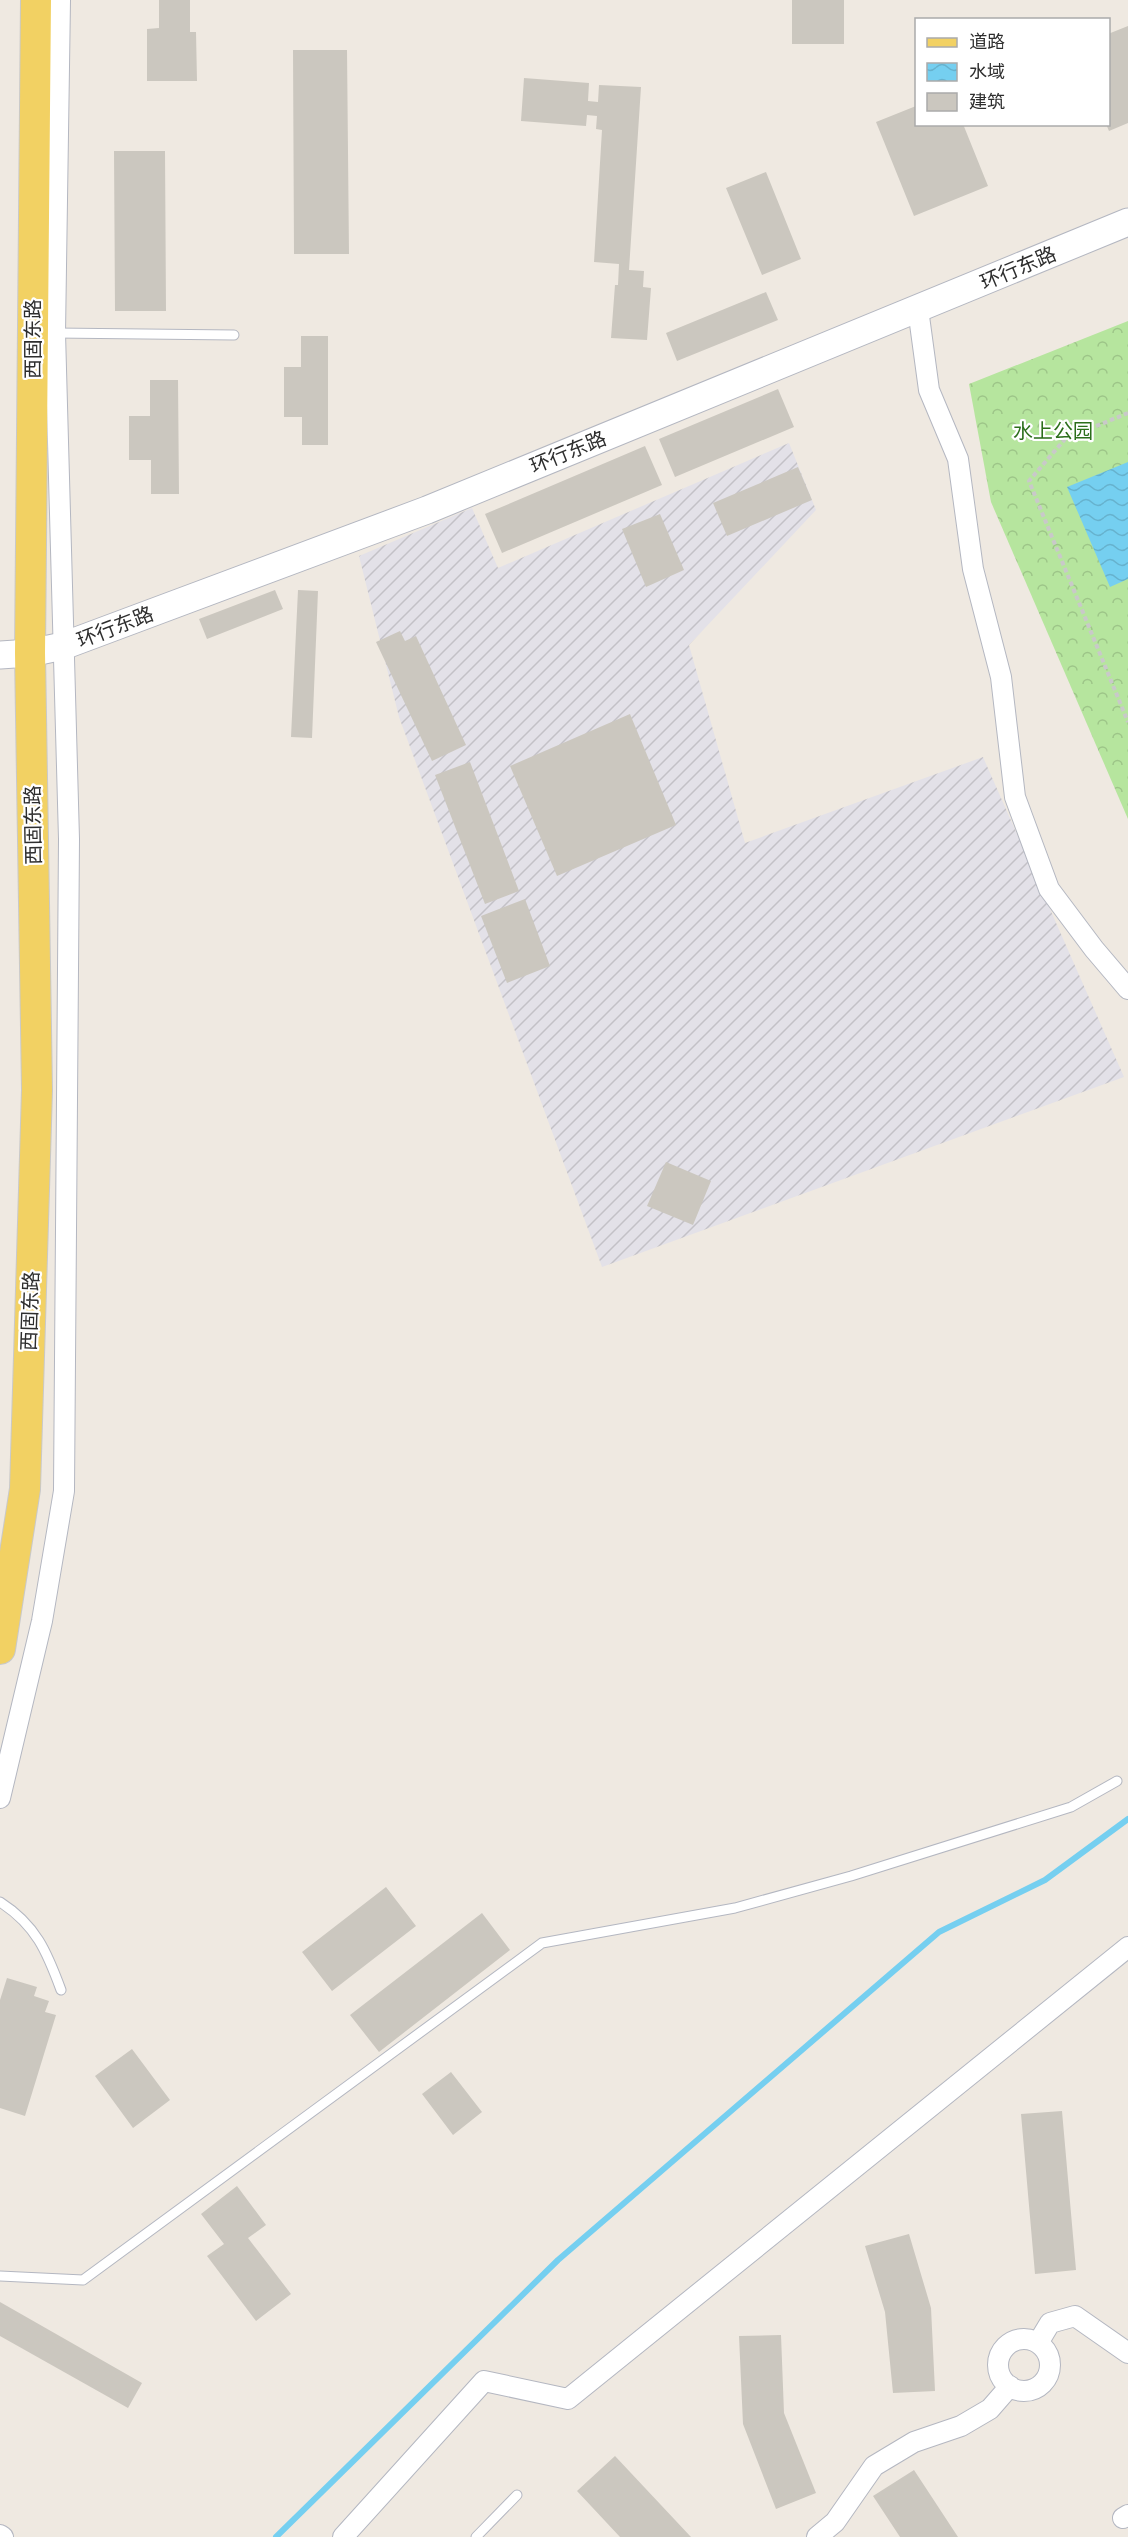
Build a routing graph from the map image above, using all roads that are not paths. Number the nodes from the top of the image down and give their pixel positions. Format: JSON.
{"nodes":[{"id":1,"x":36,"y":0,"type":"edge"},
{"id":2,"x":60,"y":0,"type":"edge"},
{"id":3,"x":1128,"y":222,"type":"edge"},
{"id":4,"x":918,"y":309,"type":"junction"},
{"id":5,"x":55,"y":333,"type":"junction"},
{"id":6,"x":234,"y":335,"type":"dead end"},
{"id":7,"x":63,"y":646,"type":"junction"},
{"id":8,"x":30,"y":652,"type":"junction"},
{"id":9,"x":0,"y":655,"type":"edge"},
{"id":10,"x":1128,"y":989,"type":"edge"},
{"id":11,"x":1,"y":1633,"type":"edge"},
{"id":12,"x":1116,"y":1781,"type":"dead end"},
{"id":13,"x":0,"y":1798,"type":"edge"},
{"id":14,"x":0,"y":1902,"type":"edge"},
{"id":15,"x":1128,"y":1947,"type":"edge"},
{"id":16,"x":61,"y":1990,"type":"dead end"},
{"id":17,"x":0,"y":2276,"type":"edge"},
{"id":18,"x":1038,"y":2343,"type":"junction"},
{"id":19,"x":1128,"y":2353,"type":"edge"},
{"id":20,"x":1010,"y":2386,"type":"junction"},
{"id":21,"x":517,"y":2495,"type":"dead end"},
{"id":22,"x":343,"y":2537,"type":"edge"},
{"id":23,"x":476,"y":2537,"type":"edge"},
{"id":24,"x":817,"y":2537,"type":"edge"}],
"edges":[{"from":1,"to":8,"type":"main road","name":"西固东路"},
{"from":2,"to":5,"type":"street"},
{"from":3,"to":4,"type":"street","name":"环行东路"},
{"from":4,"to":7,"type":"street","name":"环行东路"},
{"from":4,"to":10,"type":"street"},
{"from":5,"to":6,"type":"lane"},
{"from":5,"to":7,"type":"street"},
{"from":7,"to":8,"type":"street","name":"环行东路"},
{"from":7,"to":13,"type":"street"},
{"from":8,"to":9,"type":"street","name":"环行东路"},
{"from":8,"to":11,"type":"main road","name":"西固东路"},
{"from":12,"to":17,"type":"lane"},
{"from":14,"to":16,"type":"lane"},
{"from":15,"to":22,"type":"street"},
{"from":18,"to":19,"type":"street"},
{"from":18,"to":20,"type":"street"},
{"from":18,"to":20,"type":"street"},
{"from":20,"to":24,"type":"street"},
{"from":21,"to":23,"type":"lane"}]}
